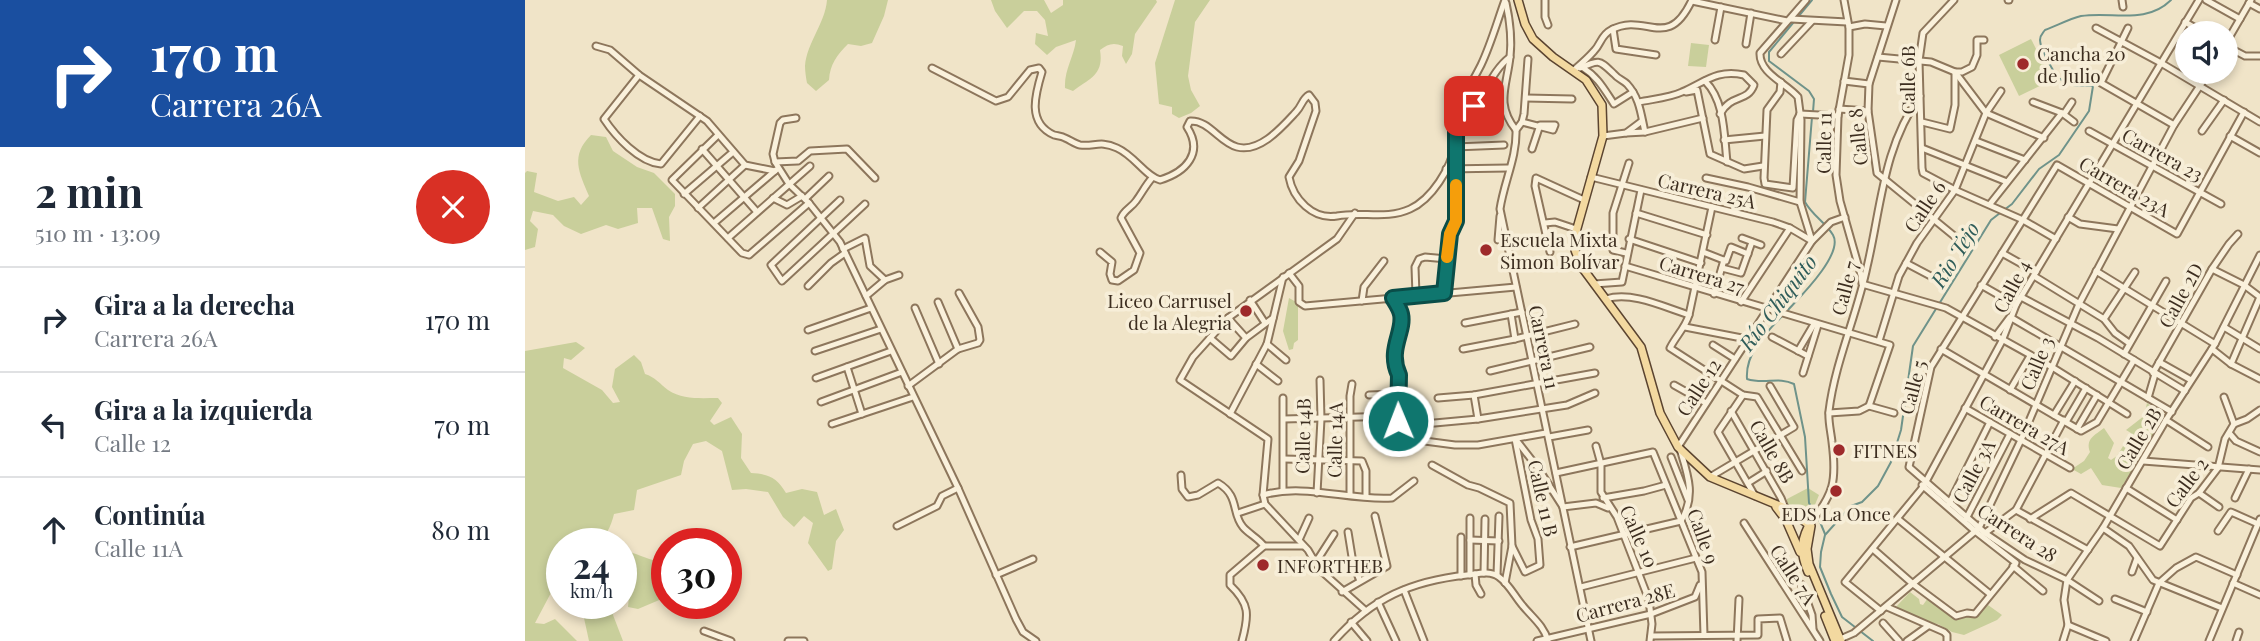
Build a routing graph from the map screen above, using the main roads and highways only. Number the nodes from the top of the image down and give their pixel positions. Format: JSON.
{"nodes":[{"id":1,"x":1518,"y":0,"type":"edge"},
{"id":2,"x":1773,"y":504,"type":"junction"},
{"id":3,"x":1792,"y":531,"type":"junction"},
{"id":4,"x":1805,"y":539,"type":"junction"},
{"id":5,"x":1802,"y":558,"type":"junction"},
{"id":6,"x":1838,"y":641,"type":"edge"}],
"edges":[{"from":1,"to":2,"type":"main road"},
{"from":2,"to":3,"type":"main road"},
{"from":2,"to":4,"type":"main road"},
{"from":3,"to":4,"type":"main road"},
{"from":3,"to":5,"type":"main road"},
{"from":4,"to":5,"type":"main road"},
{"from":4,"to":6,"type":"main road"},
{"from":5,"to":6,"type":"main road"}]}
